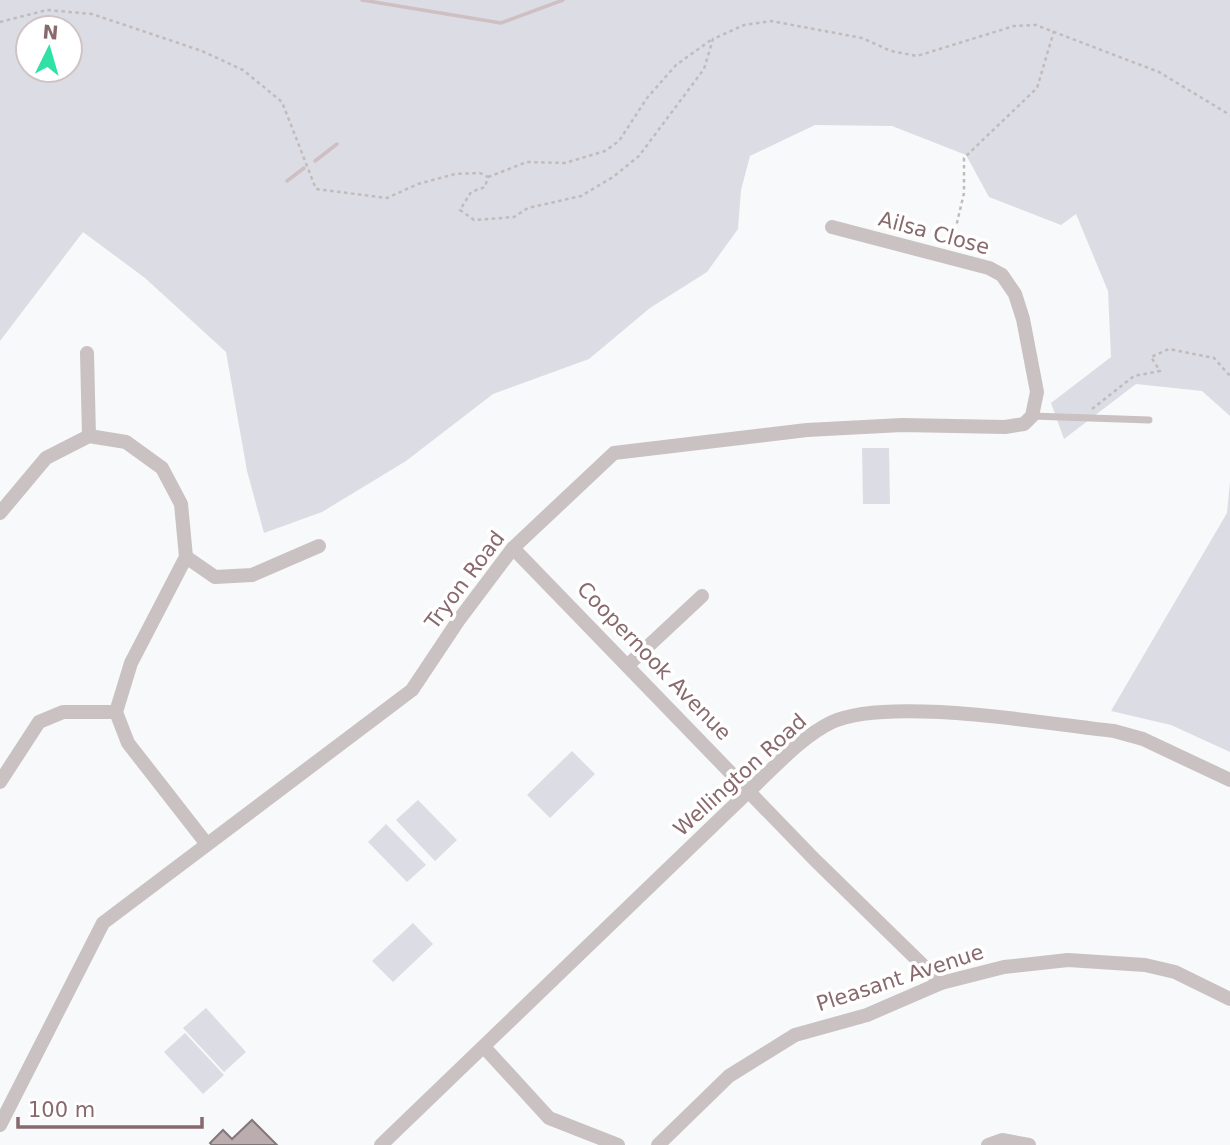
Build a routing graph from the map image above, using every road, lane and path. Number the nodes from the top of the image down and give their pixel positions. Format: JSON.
{"nodes":[{"id":1,"x":0,"y":22,"type":"edge"},
{"id":2,"x":1054,"y":31,"type":"junction"},
{"id":3,"x":713,"y":39,"type":"junction"},
{"id":4,"x":1230,"y":115,"type":"edge"},
{"id":5,"x":488,"y":177,"type":"junction"},
{"id":6,"x":832,"y":227,"type":"dead end"},
{"id":7,"x":949,"y":258,"type":"junction"},
{"id":8,"x":87,"y":353,"type":"dead end"},
{"id":9,"x":1230,"y":376,"type":"edge"},
{"id":10,"x":1031,"y":416,"type":"junction"},
{"id":11,"x":1081,"y":418,"type":"junction"},
{"id":12,"x":1149,"y":420,"type":"dead end"},
{"id":13,"x":89,"y":436,"type":"junction"},
{"id":14,"x":0,"y":513,"type":"edge"},
{"id":15,"x":319,"y":546,"type":"dead end"},
{"id":16,"x":513,"y":548,"type":"junction"},
{"id":17,"x":186,"y":557,"type":"junction"},
{"id":18,"x":702,"y":596,"type":"dead end"},
{"id":19,"x":628,"y":665,"type":"junction"},
{"id":20,"x":116,"y":712,"type":"junction"},
{"id":21,"x":1230,"y":780,"type":"edge"},
{"id":22,"x":0,"y":782,"type":"edge"},
{"id":23,"x":750,"y":790,"type":"junction"},
{"id":24,"x":206,"y":843,"type":"junction"},
{"id":25,"x":941,"y":983,"type":"junction"},
{"id":26,"x":1230,"y":999,"type":"edge"},
{"id":27,"x":484,"y":1047,"type":"junction"},
{"id":28,"x":0,"y":1125,"type":"edge"},
{"id":29,"x":382,"y":1145,"type":"edge"},
{"id":30,"x":618,"y":1145,"type":"edge"},
{"id":31,"x":658,"y":1145,"type":"edge"},
{"id":32,"x":988,"y":1145,"type":"edge"},
{"id":33,"x":1029,"y":1145,"type":"edge"}],
"edges":[{"from":1,"to":5,"type":"path"},
{"from":2,"to":3,"type":"path"},
{"from":2,"to":4,"type":"path"},
{"from":2,"to":7,"type":"path"},
{"from":3,"to":5,"type":"path"},
{"from":3,"to":5,"type":"path"},
{"from":6,"to":7,"type":"street","name":"Ailsa Close"},
{"from":7,"to":10,"type":"street","name":"Ailsa Close"},
{"from":8,"to":13,"type":"street"},
{"from":9,"to":11,"type":"path"},
{"from":10,"to":11,"type":"lane","name":"Tryon Road"},
{"from":10,"to":16,"type":"street","name":"Tryon Road"},
{"from":11,"to":12,"type":"lane","name":"Tryon Road"},
{"from":13,"to":14,"type":"street"},
{"from":13,"to":17,"type":"street"},
{"from":15,"to":17,"type":"street"},
{"from":16,"to":19,"type":"street","name":"Coopernook Avenue"},
{"from":16,"to":24,"type":"street","name":"Tryon Road"},
{"from":17,"to":20,"type":"street"},
{"from":18,"to":19,"type":"street"},
{"from":19,"to":23,"type":"street","name":"Coopernook Avenue"},
{"from":20,"to":22,"type":"street"},
{"from":20,"to":24,"type":"street"},
{"from":21,"to":23,"type":"street","name":"Wellington Road"},
{"from":23,"to":25,"type":"street","name":"Coopernook Avenue"},
{"from":23,"to":27,"type":"street","name":"Wellington Road"},
{"from":24,"to":28,"type":"street","name":"Tryon Road"},
{"from":25,"to":26,"type":"street","name":"Pleasant Avenue"},
{"from":25,"to":31,"type":"street","name":"Pleasant Avenue"},
{"from":27,"to":29,"type":"street","name":"Wellington Road"},
{"from":27,"to":30,"type":"street"},
{"from":32,"to":33,"type":"street"}]}
